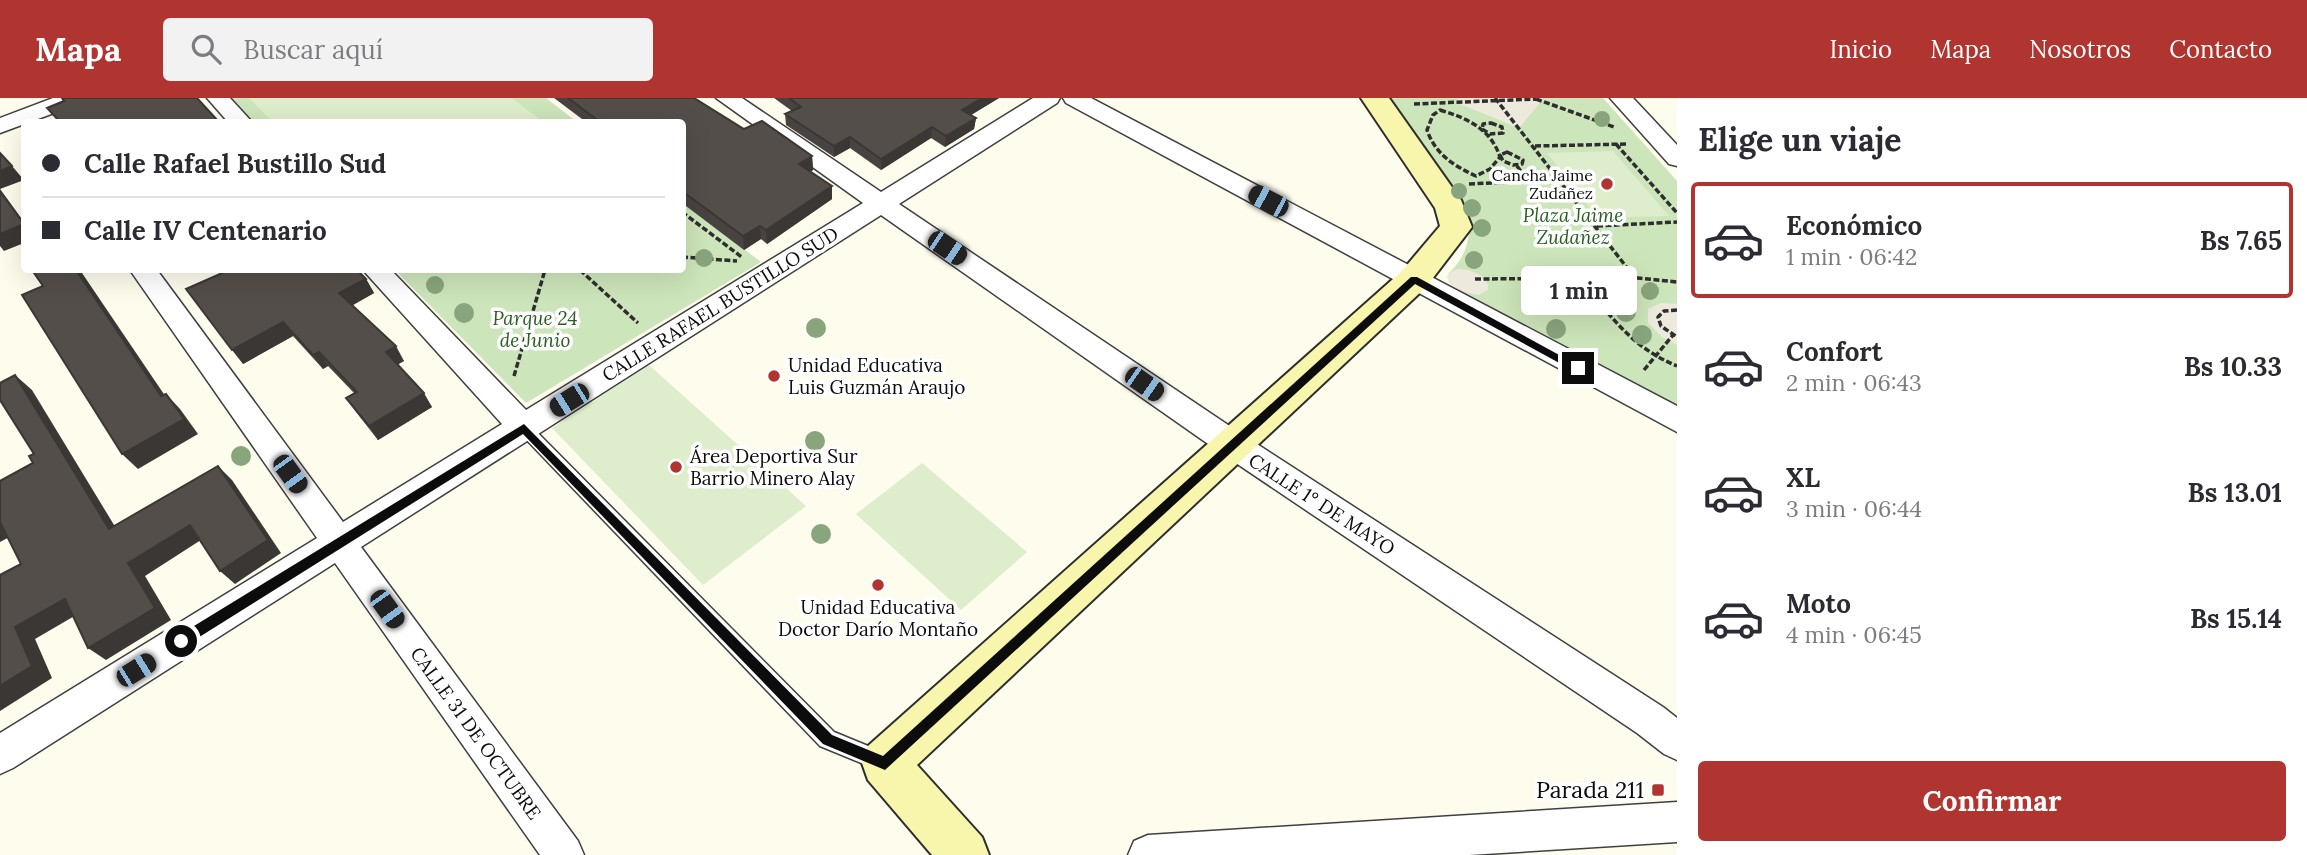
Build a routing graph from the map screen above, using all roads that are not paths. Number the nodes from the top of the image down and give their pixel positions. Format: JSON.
{"nodes":[{"id":1,"x":73,"y":98,"type":"edge"},
{"id":2,"x":218,"y":98,"type":"edge"},
{"id":3,"x":727,"y":98,"type":"edge"},
{"id":4,"x":1049,"y":98,"type":"edge"},
{"id":5,"x":1074,"y":98,"type":"edge"},
{"id":6,"x":1375,"y":98,"type":"edge"},
{"id":7,"x":1620,"y":98,"type":"edge"},
{"id":8,"x":29,"y":111,"type":"edge"},
{"id":9,"x":237,"y":119,"type":"edge"},
{"id":10,"x":0,"y":126,"type":"edge"},
{"id":11,"x":1677,"y":159,"type":"edge"},
{"id":12,"x":881,"y":203,"type":"junction"},
{"id":13,"x":145,"y":273,"type":"edge"},
{"id":14,"x":379,"y":273,"type":"edge"},
{"id":15,"x":1414,"y":279,"type":"junction"},
{"id":16,"x":1677,"y":420,"type":"edge"},
{"id":17,"x":524,"y":428,"type":"junction"},
{"id":18,"x":1232,"y":444,"type":"junction"},
{"id":19,"x":339,"y":542,"type":"junction"},
{"id":20,"x":1677,"y":741,"type":"edge"},
{"id":21,"x":0,"y":755,"type":"edge"},
{"id":22,"x":885,"y":763,"type":"junction"},
{"id":23,"x":1677,"y":822,"type":"edge"},
{"id":24,"x":564,"y":855,"type":"edge"},
{"id":25,"x":964,"y":855,"type":"edge"},
{"id":26,"x":1149,"y":855,"type":"edge"}],
"edges":[{"from":1,"to":8,"type":"street"},
{"from":2,"to":9,"type":"street"},
{"from":3,"to":12,"type":"street","name":"CALLE 1° DE MAYO"},
{"from":4,"to":12,"type":"street","name":"CALLE RAFAEL BUSTILLO SUD"},
{"from":5,"to":15,"type":"street"},
{"from":6,"to":15,"type":"street"},
{"from":7,"to":11,"type":"street"},
{"from":8,"to":10,"type":"street"},
{"from":12,"to":17,"type":"street","name":"CALLE RAFAEL BUSTILLO SUD"},
{"from":12,"to":18,"type":"street","name":"CALLE 1° DE MAYO"},
{"from":13,"to":19,"type":"street","name":"CALLE 31 DE OCTUBRE"},
{"from":14,"to":17,"type":"street"},
{"from":15,"to":16,"type":"street"},
{"from":15,"to":18,"type":"street"},
{"from":17,"to":19,"type":"street","name":"CALLE RAFAEL BUSTILLO SUD"},
{"from":17,"to":22,"type":"lane"},
{"from":18,"to":20,"type":"street","name":"CALLE 1° DE MAYO"},
{"from":18,"to":22,"type":"street"},
{"from":19,"to":21,"type":"street","name":"CALLE RAFAEL BUSTILLO SUD"},
{"from":19,"to":24,"type":"street","name":"CALLE 31 DE OCTUBRE"},
{"from":22,"to":25,"type":"street"},
{"from":23,"to":26,"type":"street"}]}
